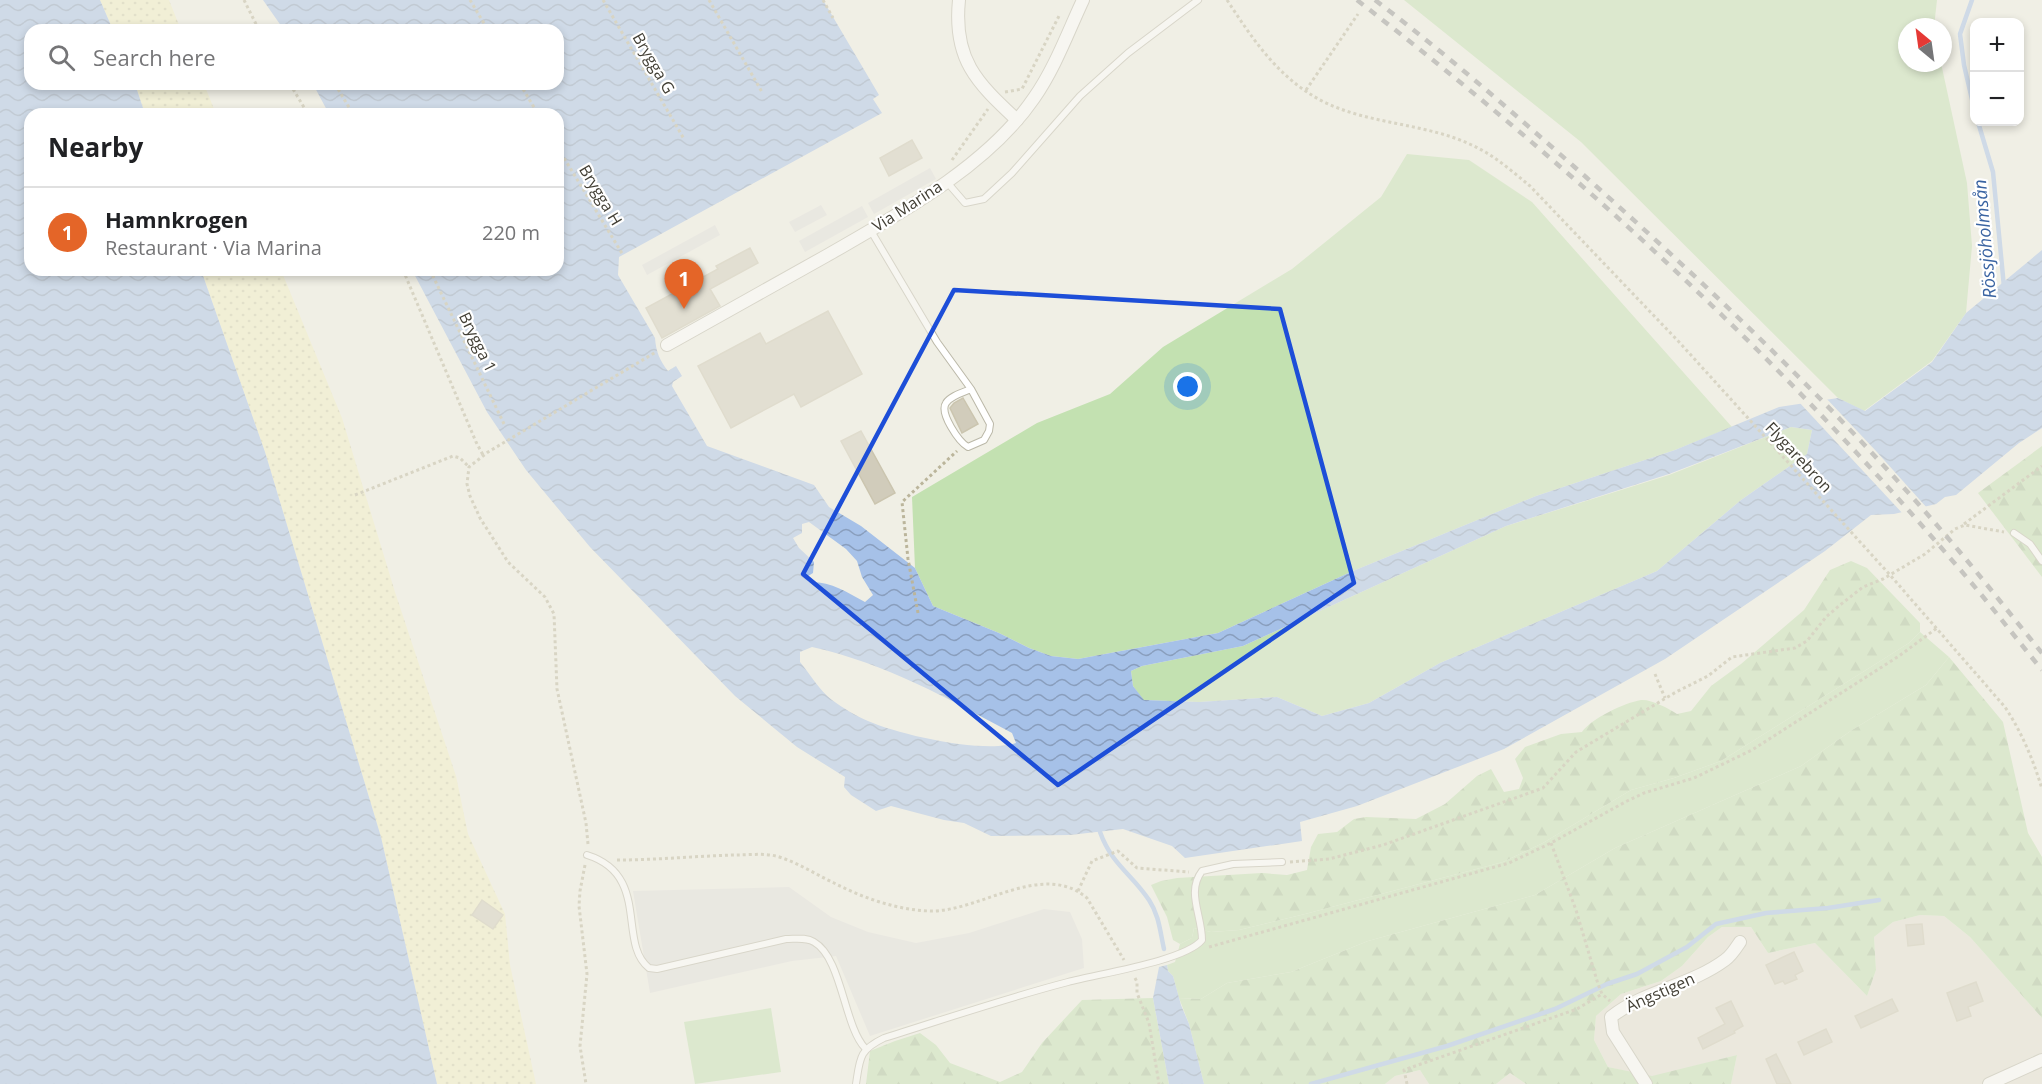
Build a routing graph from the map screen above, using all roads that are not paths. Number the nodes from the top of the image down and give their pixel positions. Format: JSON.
{"nodes":[{"id":1,"x":959,"y":0,"type":"edge"},
{"id":2,"x":1083,"y":0,"type":"edge"},
{"id":3,"x":1198,"y":0,"type":"edge"},
{"id":4,"x":1017,"y":120,"type":"junction"},
{"id":5,"x":946,"y":181,"type":"junction"},
{"id":6,"x":870,"y":230,"type":"junction"},
{"id":7,"x":667,"y":345,"type":"road end"},
{"id":8,"x":971,"y":389,"type":"junction"},
{"id":9,"x":2014,"y":533,"type":"road end"},
{"id":10,"x":2042,"y":561,"type":"edge"},
{"id":11,"x":587,"y":855,"type":"road end"},
{"id":12,"x":1282,"y":862,"type":"road end"},
{"id":13,"x":1740,"y":942,"type":"dead end"},
{"id":14,"x":866,"y":1048,"type":"junction"},
{"id":15,"x":2042,"y":1060,"type":"edge"},
{"id":16,"x":2003,"y":1081,"type":"edge"},
{"id":17,"x":856,"y":1084,"type":"edge"},
{"id":18,"x":1646,"y":1084,"type":"edge"},
{"id":19,"x":1989,"y":1084,"type":"edge"}],
"edges":[{"from":1,"to":4,"type":"street"},
{"from":2,"to":4,"type":"street","name":"Via Marina"},
{"from":3,"to":5,"type":"lane"},
{"from":4,"to":5,"type":"street","name":"Via Marina"},
{"from":5,"to":6,"type":"street","name":"Via Marina"},
{"from":6,"to":7,"type":"street","name":"Via Marina"},
{"from":6,"to":8,"type":"lane"},
{"from":8,"to":8,"type":"lane"},
{"from":9,"to":10,"type":"lane"},
{"from":11,"to":14,"type":"lane"},
{"from":12,"to":14,"type":"lane"},
{"from":13,"to":18,"type":"street","name":"Ängstigen"},
{"from":14,"to":17,"type":"lane"},
{"from":15,"to":16,"type":"street"},
{"from":16,"to":19,"type":"street"}]}
